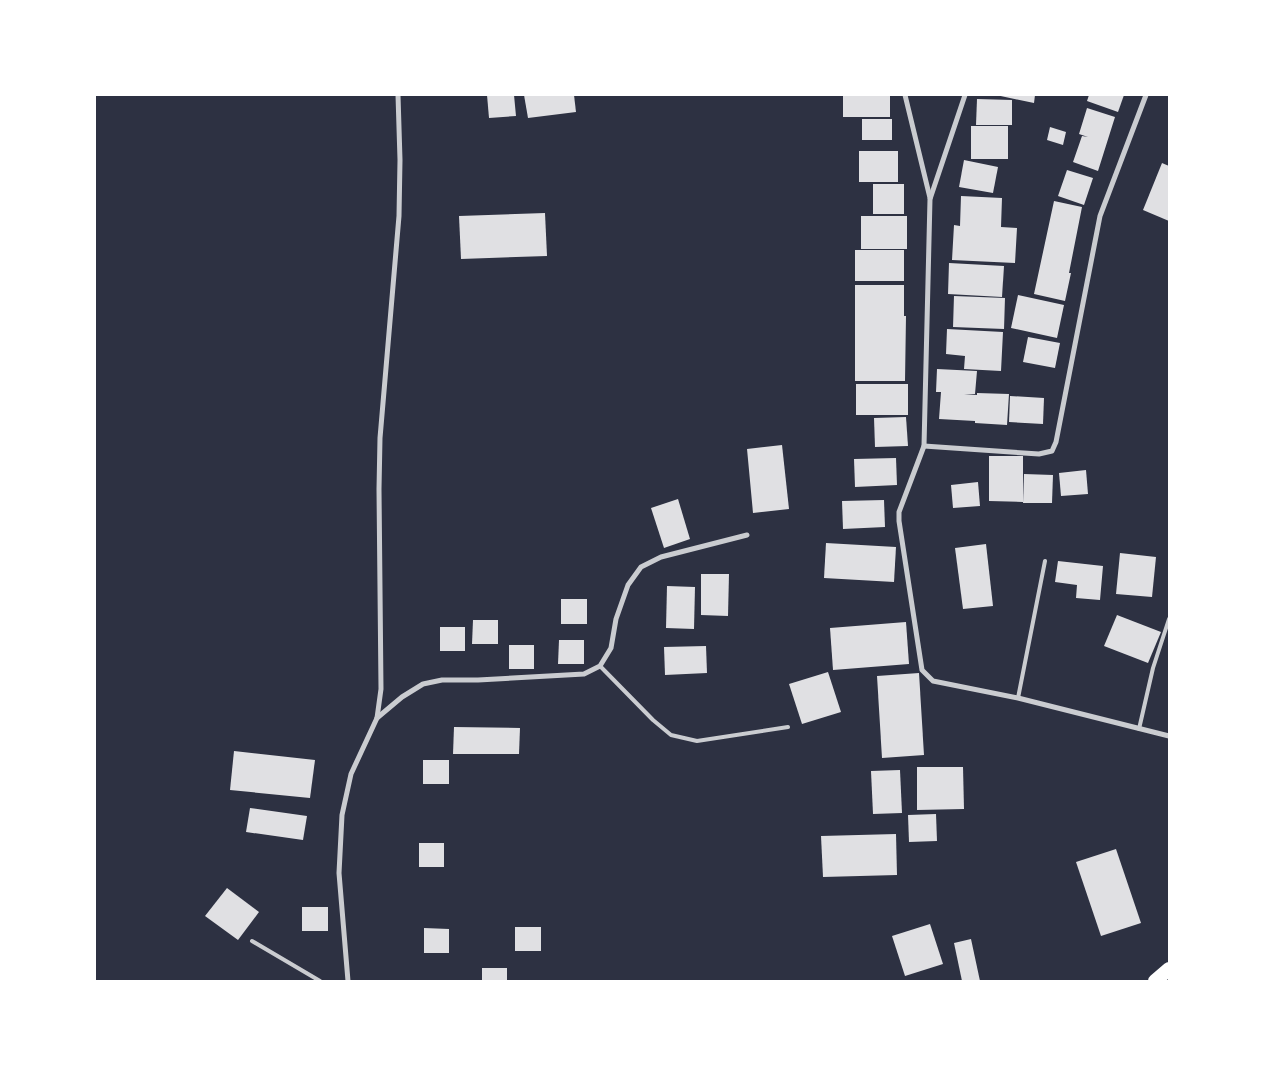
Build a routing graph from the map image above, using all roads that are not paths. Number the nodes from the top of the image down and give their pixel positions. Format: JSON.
{"nodes":[{"id":1,"x":398,"y":95,"type":"edge"},
{"id":2,"x":905,"y":95,"type":"edge"},
{"id":3,"x":965,"y":95,"type":"edge"},
{"id":4,"x":1146,"y":95,"type":"edge"},
{"id":5,"x":930,"y":198,"type":"junction"},
{"id":6,"x":924,"y":446,"type":"junction"},
{"id":7,"x":747,"y":535,"type":"dead end"},
{"id":8,"x":1045,"y":561,"type":"dead end"},
{"id":9,"x":1169,"y":619,"type":"edge"},
{"id":10,"x":600,"y":666,"type":"junction"},
{"id":11,"x":1018,"y":698,"type":"junction"},
{"id":12,"x":377,"y":718,"type":"junction"},
{"id":13,"x":788,"y":727,"type":"dead end"},
{"id":14,"x":1139,"y":729,"type":"junction"},
{"id":15,"x":1169,"y":736,"type":"edge"},
{"id":16,"x":252,"y":941,"type":"dead end"},
{"id":17,"x":1169,"y":969,"type":"edge"},
{"id":18,"x":320,"y":981,"type":"edge"},
{"id":19,"x":348,"y":981,"type":"edge"},
{"id":20,"x":1155,"y":981,"type":"edge"}],
"edges":[{"from":1,"to":12,"type":"street"},
{"from":2,"to":5,"type":"street"},
{"from":3,"to":5,"type":"street"},
{"from":4,"to":6,"type":"street"},
{"from":5,"to":6,"type":"street"},
{"from":6,"to":11,"type":"street"},
{"from":7,"to":10,"type":"street"},
{"from":8,"to":11,"type":"lane"},
{"from":9,"to":14,"type":"lane"},
{"from":10,"to":12,"type":"street"},
{"from":10,"to":13,"type":"lane"},
{"from":11,"to":14,"type":"street"},
{"from":12,"to":19,"type":"street"},
{"from":14,"to":15,"type":"street"},
{"from":16,"to":18,"type":"lane"},
{"from":17,"to":20,"type":"highway"}]}
